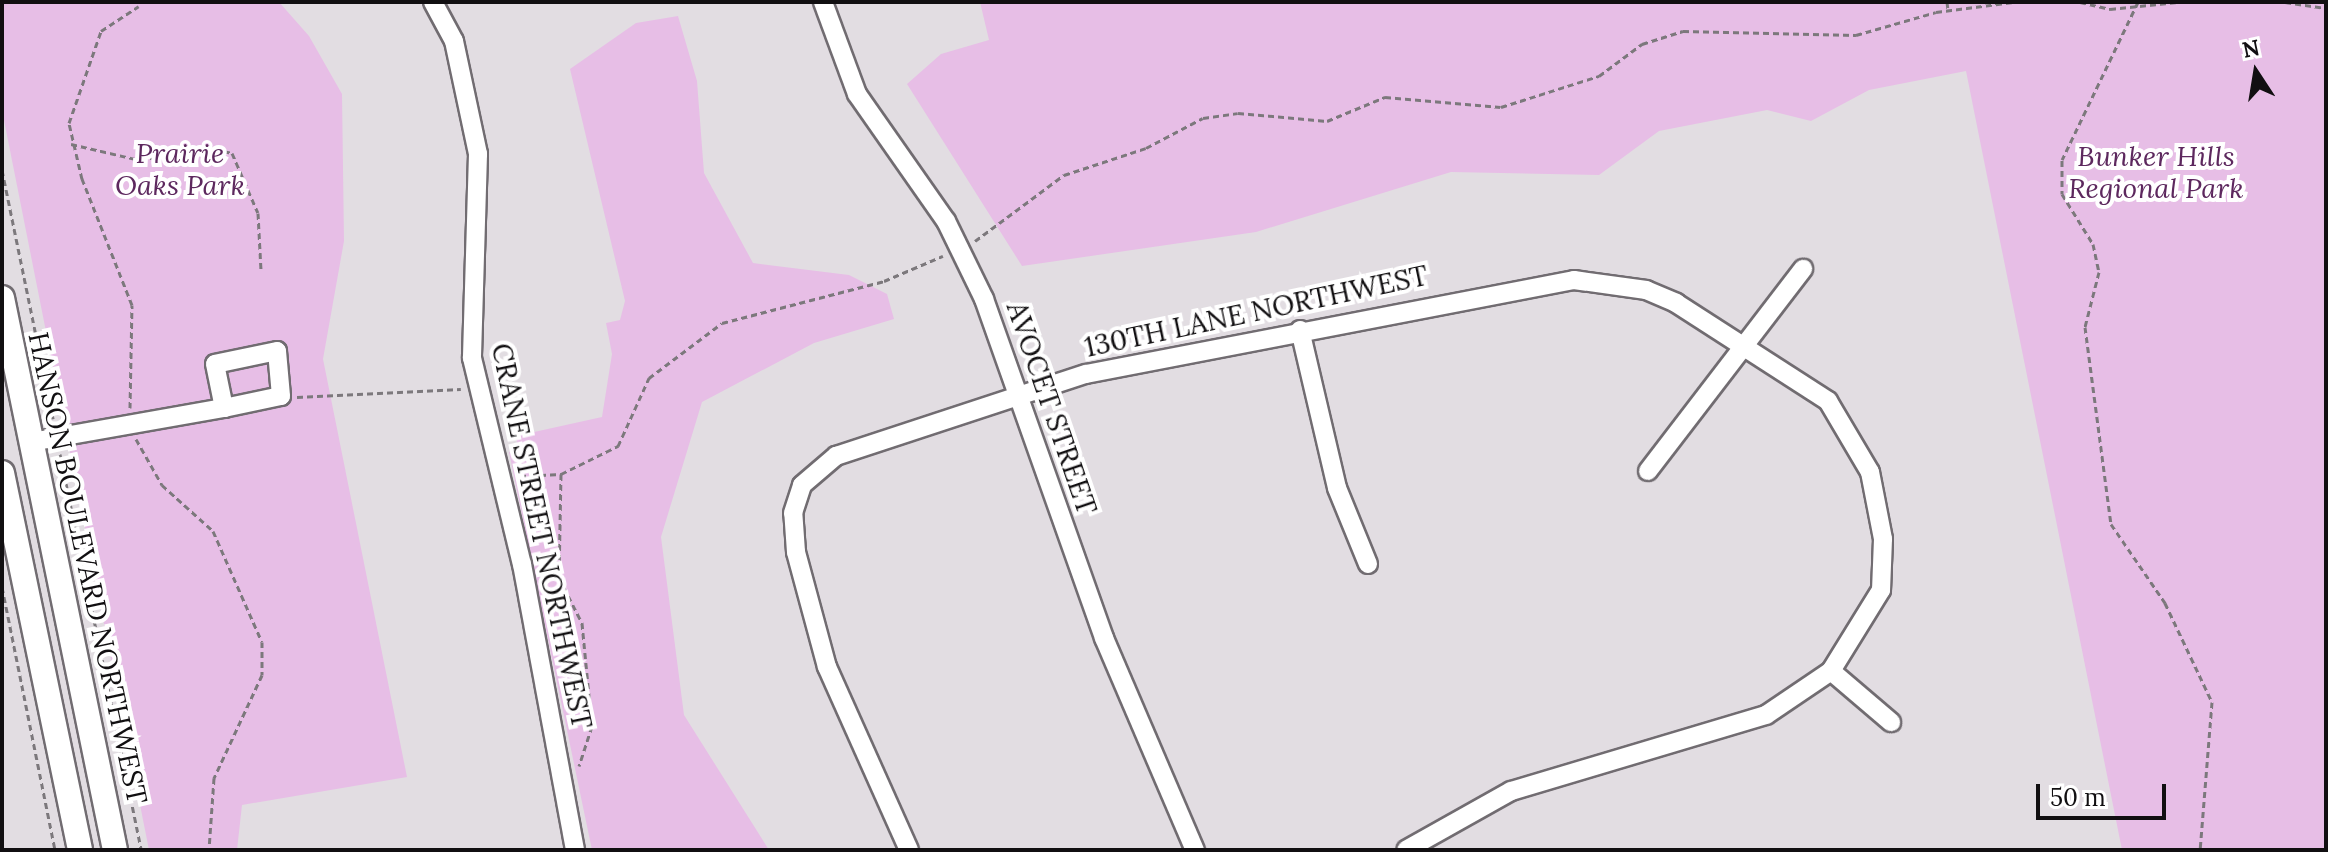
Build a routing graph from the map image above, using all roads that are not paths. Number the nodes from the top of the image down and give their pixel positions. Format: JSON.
{"nodes":[{"id":1,"x":433,"y":2,"type":"edge"},
{"id":2,"x":823,"y":2,"type":"edge"},
{"id":3,"x":1803,"y":269,"type":"dead end"},
{"id":4,"x":2,"y":298,"type":"edge"},
{"id":5,"x":1300,"y":330,"type":"junction"},
{"id":6,"x":1748,"y":347,"type":"junction"},
{"id":7,"x":1016,"y":394,"type":"junction"},
{"id":8,"x":224,"y":408,"type":"junction"},
{"id":9,"x":31,"y":442,"type":"junction"},
{"id":10,"x":1648,"y":471,"type":"dead end"},
{"id":11,"x":2,"y":473,"type":"edge"},
{"id":12,"x":1368,"y":564,"type":"dead end"},
{"id":13,"x":1831,"y":671,"type":"junction"},
{"id":14,"x":1891,"y":722,"type":"dead end"},
{"id":15,"x":80,"y":850,"type":"edge"},
{"id":16,"x":115,"y":850,"type":"edge"},
{"id":17,"x":575,"y":850,"type":"edge"},
{"id":18,"x":909,"y":850,"type":"edge"},
{"id":19,"x":1195,"y":850,"type":"edge"},
{"id":20,"x":1406,"y":850,"type":"edge"}],
"edges":[{"from":1,"to":17,"type":"street","name":"CRANE STREET NORTHWEST"},
{"from":2,"to":7,"type":"street","name":"AVOCET STREET"},
{"from":3,"to":6,"type":"street"},
{"from":4,"to":9,"type":"main road","name":"HANSON BOULEVARD NORTHWEST"},
{"from":5,"to":6,"type":"street","name":"130TH LANE NORTHWEST"},
{"from":5,"to":7,"type":"street","name":"130TH LANE NORTHWEST"},
{"from":5,"to":12,"type":"street"},
{"from":6,"to":10,"type":"street"},
{"from":6,"to":13,"type":"street"},
{"from":7,"to":18,"type":"street","name":"130TH LANE NORTHWEST"},
{"from":7,"to":19,"type":"street","name":"AVOCET STREET"},
{"from":8,"to":8,"type":"street"},
{"from":8,"to":9,"type":"street"},
{"from":9,"to":16,"type":"main road","name":"HANSON BOULEVARD NORTHWEST"},
{"from":11,"to":15,"type":"main road"},
{"from":13,"to":14,"type":"street"},
{"from":13,"to":20,"type":"street"}]}
